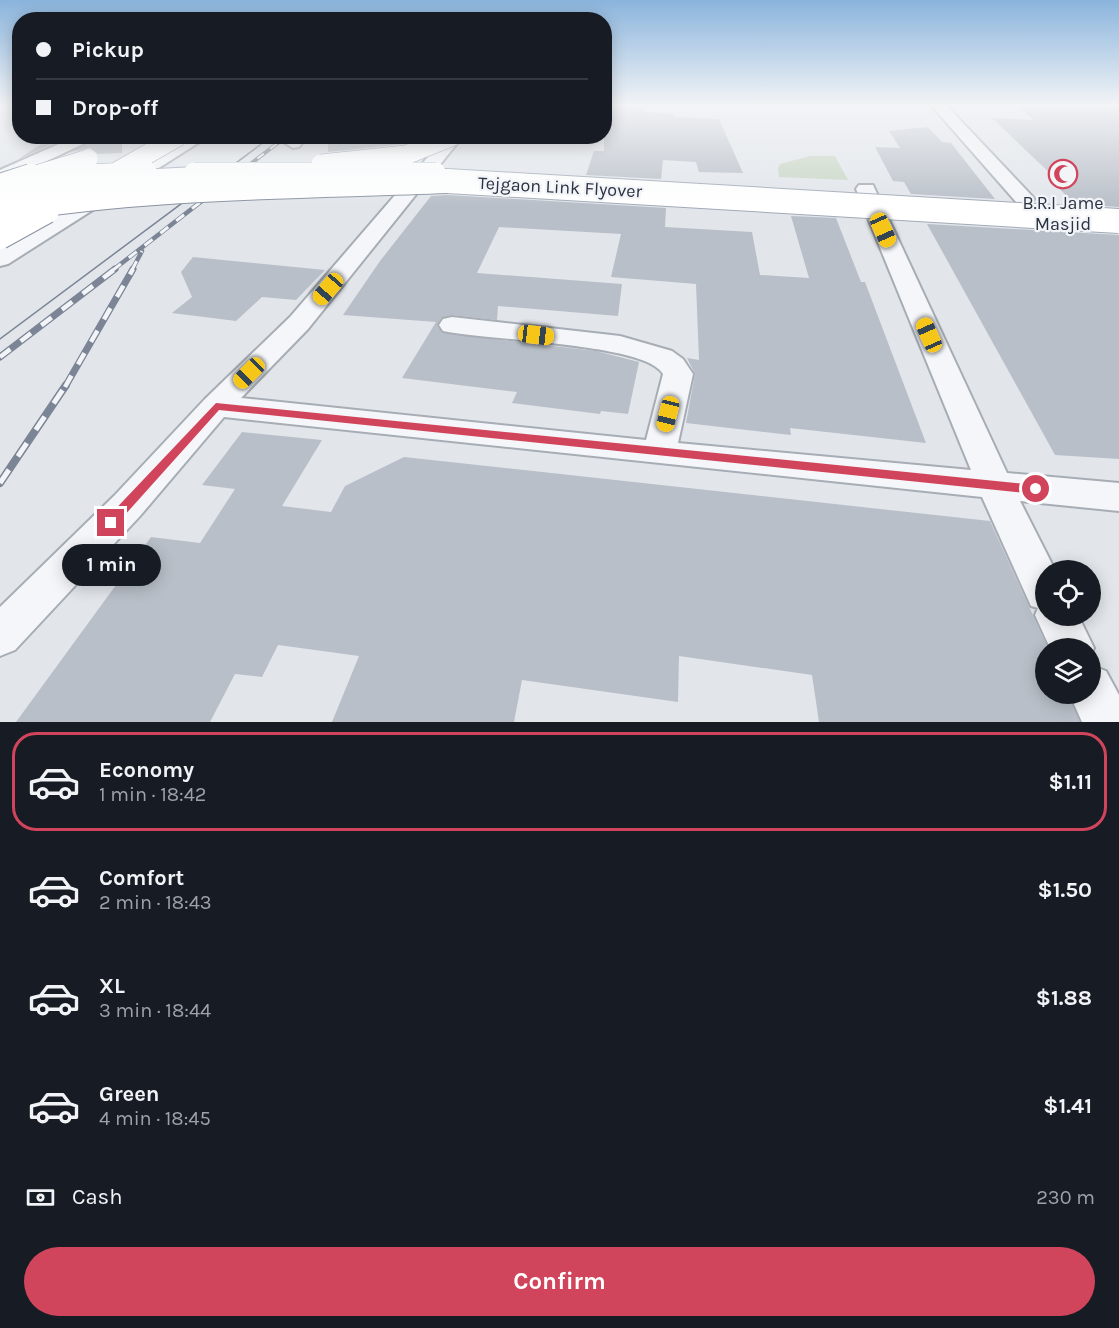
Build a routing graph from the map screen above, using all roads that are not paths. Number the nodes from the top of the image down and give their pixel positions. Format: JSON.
{"nodes":[{"id":1,"x":969,"y":139,"type":"edge"},
{"id":2,"x":74,"y":144,"type":"edge"},
{"id":3,"x":139,"y":144,"type":"edge"},
{"id":4,"x":165,"y":144,"type":"edge"},
{"id":5,"x":187,"y":144,"type":"edge"},
{"id":6,"x":434,"y":144,"type":"edge"},
{"id":7,"x":447,"y":144,"type":"edge"},
{"id":8,"x":108,"y":152,"type":"dead end"},
{"id":9,"x":68,"y":175,"type":"dead end"},
{"id":10,"x":0,"y":177,"type":"edge"},
{"id":11,"x":127,"y":178,"type":"junction"},
{"id":12,"x":447,"y":181,"type":"junction"},
{"id":13,"x":0,"y":186,"type":"edge"},
{"id":14,"x":866,"y":189,"type":"dead end"},
{"id":15,"x":1024,"y":199,"type":"dead end"},
{"id":16,"x":0,"y":210,"type":"edge"},
{"id":17,"x":1119,"y":213,"type":"edge"},
{"id":18,"x":1119,"y":221,"type":"edge"},
{"id":19,"x":0,"y":237,"type":"edge"},
{"id":20,"x":0,"y":260,"type":"edge"},
{"id":21,"x":452,"y":325,"type":"dead end"},
{"id":22,"x":216,"y":406,"type":"junction"},
{"id":23,"x":659,"y":453,"type":"junction"},
{"id":24,"x":994,"y":486,"type":"junction"},
{"id":25,"x":1119,"y":497,"type":"edge"},
{"id":26,"x":1035,"y":570,"type":"edge"},
{"id":27,"x":0,"y":636,"type":"edge"},
{"id":28,"x":1098,"y":704,"type":"edge"},
{"id":29,"x":1107,"y":722,"type":"edge"}],
"edges":[{"from":1,"to":15,"type":"street"},
{"from":2,"to":10,"type":"street"},
{"from":3,"to":13,"type":"main road","bridge":true},
{"from":4,"to":19,"type":"main road","bridge":true},
{"from":5,"to":11,"type":"street"},
{"from":6,"to":9,"type":"main road","bridge":true},
{"from":7,"to":22,"type":"street"},
{"from":8,"to":16,"type":"main road","bridge":true},
{"from":11,"to":13,"type":"street"},
{"from":11,"to":20,"type":"street"},
{"from":12,"to":13,"type":"main road","name":"Tejgaon Link Flyover","bridge":true},
{"from":12,"to":16,"type":"main road","bridge":true},
{"from":12,"to":18,"type":"main road","name":"Tejgaon Link Flyover","bridge":true},
{"from":13,"to":17,"type":"main road","name":"Tejgaon Link Flyover","bridge":true},
{"from":14,"to":24,"type":"street"},
{"from":21,"to":23,"type":"street"},
{"from":22,"to":23,"type":"street"},
{"from":22,"to":27,"type":"street"},
{"from":23,"to":24,"type":"street"},
{"from":24,"to":25,"type":"street"},
{"from":24,"to":26,"type":"street"},
{"from":28,"to":29,"type":"street"}]}
